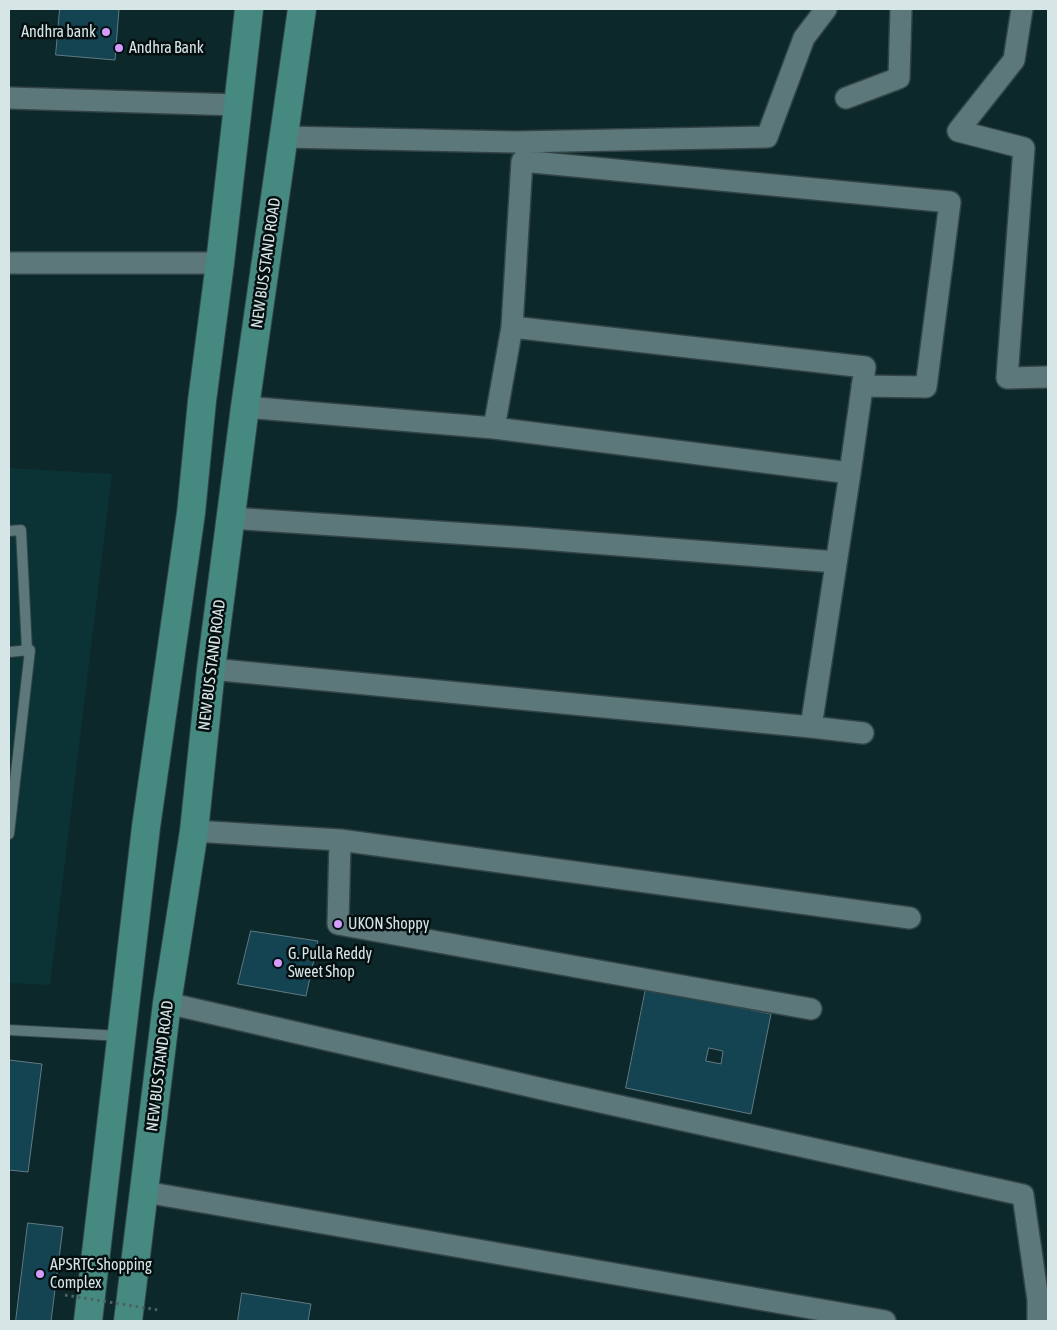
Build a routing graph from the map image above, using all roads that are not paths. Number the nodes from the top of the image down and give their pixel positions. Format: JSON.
{"nodes":[{"id":1,"x":249,"y":9,"type":"edge"},
{"id":2,"x":302,"y":9,"type":"edge"},
{"id":3,"x":826,"y":9,"type":"edge"},
{"id":4,"x":901,"y":9,"type":"edge"},
{"id":5,"x":1022,"y":9,"type":"edge"},
{"id":6,"x":9,"y":98,"type":"edge"},
{"id":7,"x":846,"y":98,"type":"dead end"},
{"id":8,"x":238,"y":105,"type":"junction"},
{"id":9,"x":284,"y":138,"type":"junction"},
{"id":10,"x":9,"y":263,"type":"edge"},
{"id":11,"x":220,"y":263,"type":"junction"},
{"id":12,"x":512,"y":327,"type":"junction"},
{"id":13,"x":1048,"y":377,"type":"edge"},
{"id":14,"x":862,"y":386,"type":"junction"},
{"id":15,"x":245,"y":408,"type":"junction"},
{"id":16,"x":494,"y":428,"type":"junction"},
{"id":17,"x":850,"y":473,"type":"junction"},
{"id":18,"x":230,"y":518,"type":"junction"},
{"id":19,"x":9,"y":531,"type":"edge"},
{"id":20,"x":836,"y":562,"type":"junction"},
{"id":21,"x":27,"y":650,"type":"junction"},
{"id":22,"x":9,"y":652,"type":"edge"},
{"id":23,"x":170,"y":664,"type":"junction"},
{"id":24,"x":211,"y":669,"type":"junction"},
{"id":25,"x":811,"y":727,"type":"junction"},
{"id":26,"x":863,"y":733,"type":"dead end"},
{"id":27,"x":194,"y":831,"type":"junction"},
{"id":28,"x":9,"y":834,"type":"edge"},
{"id":29,"x":340,"y":840,"type":"junction"},
{"id":30,"x":910,"y":918,"type":"dead end"},
{"id":31,"x":167,"y":1003,"type":"junction"},
{"id":32,"x":811,"y":1009,"type":"dead end"},
{"id":33,"x":9,"y":1030,"type":"edge"},
{"id":34,"x":122,"y":1036,"type":"junction"},
{"id":35,"x":144,"y":1192,"type":"junction"},
{"id":36,"x":1043,"y":1301,"type":"edge"},
{"id":37,"x":88,"y":1321,"type":"edge"},
{"id":38,"x":128,"y":1321,"type":"edge"},
{"id":39,"x":886,"y":1321,"type":"edge"},
{"id":40,"x":1038,"y":1321,"type":"edge"}],
"edges":[{"from":1,"to":8,"type":"main road"},
{"from":2,"to":9,"type":"main road","name":"NEW BUS STAND ROAD"},
{"from":3,"to":9,"type":"street"},
{"from":4,"to":7,"type":"street"},
{"from":5,"to":13,"type":"street"},
{"from":6,"to":8,"type":"street"},
{"from":8,"to":11,"type":"main road"},
{"from":9,"to":15,"type":"main road","name":"NEW BUS STAND ROAD"},
{"from":10,"to":11,"type":"street"},
{"from":11,"to":23,"type":"main road"},
{"from":12,"to":14,"type":"street"},
{"from":12,"to":14,"type":"street"},
{"from":12,"to":16,"type":"street"},
{"from":14,"to":17,"type":"street"},
{"from":15,"to":16,"type":"street"},
{"from":15,"to":18,"type":"main road","name":"NEW BUS STAND ROAD"},
{"from":16,"to":17,"type":"street"},
{"from":17,"to":20,"type":"street"},
{"from":18,"to":20,"type":"street"},
{"from":18,"to":24,"type":"main road","name":"NEW BUS STAND ROAD"},
{"from":19,"to":21,"type":"lane"},
{"from":20,"to":25,"type":"street"},
{"from":21,"to":22,"type":"lane"},
{"from":21,"to":28,"type":"lane"},
{"from":23,"to":24,"type":"main road"},
{"from":23,"to":34,"type":"main road"},
{"from":24,"to":25,"type":"street"},
{"from":24,"to":27,"type":"main road","name":"NEW BUS STAND ROAD"},
{"from":25,"to":26,"type":"street"},
{"from":27,"to":29,"type":"street"},
{"from":27,"to":31,"type":"main road","name":"NEW BUS STAND ROAD"},
{"from":29,"to":30,"type":"street"},
{"from":29,"to":32,"type":"street"},
{"from":31,"to":35,"type":"main road","name":"NEW BUS STAND ROAD"},
{"from":31,"to":36,"type":"street"},
{"from":33,"to":34,"type":"lane"},
{"from":34,"to":37,"type":"main road"},
{"from":35,"to":38,"type":"main road","name":"NEW BUS STAND ROAD"},
{"from":35,"to":39,"type":"street"},
{"from":36,"to":40,"type":"street"}]}
